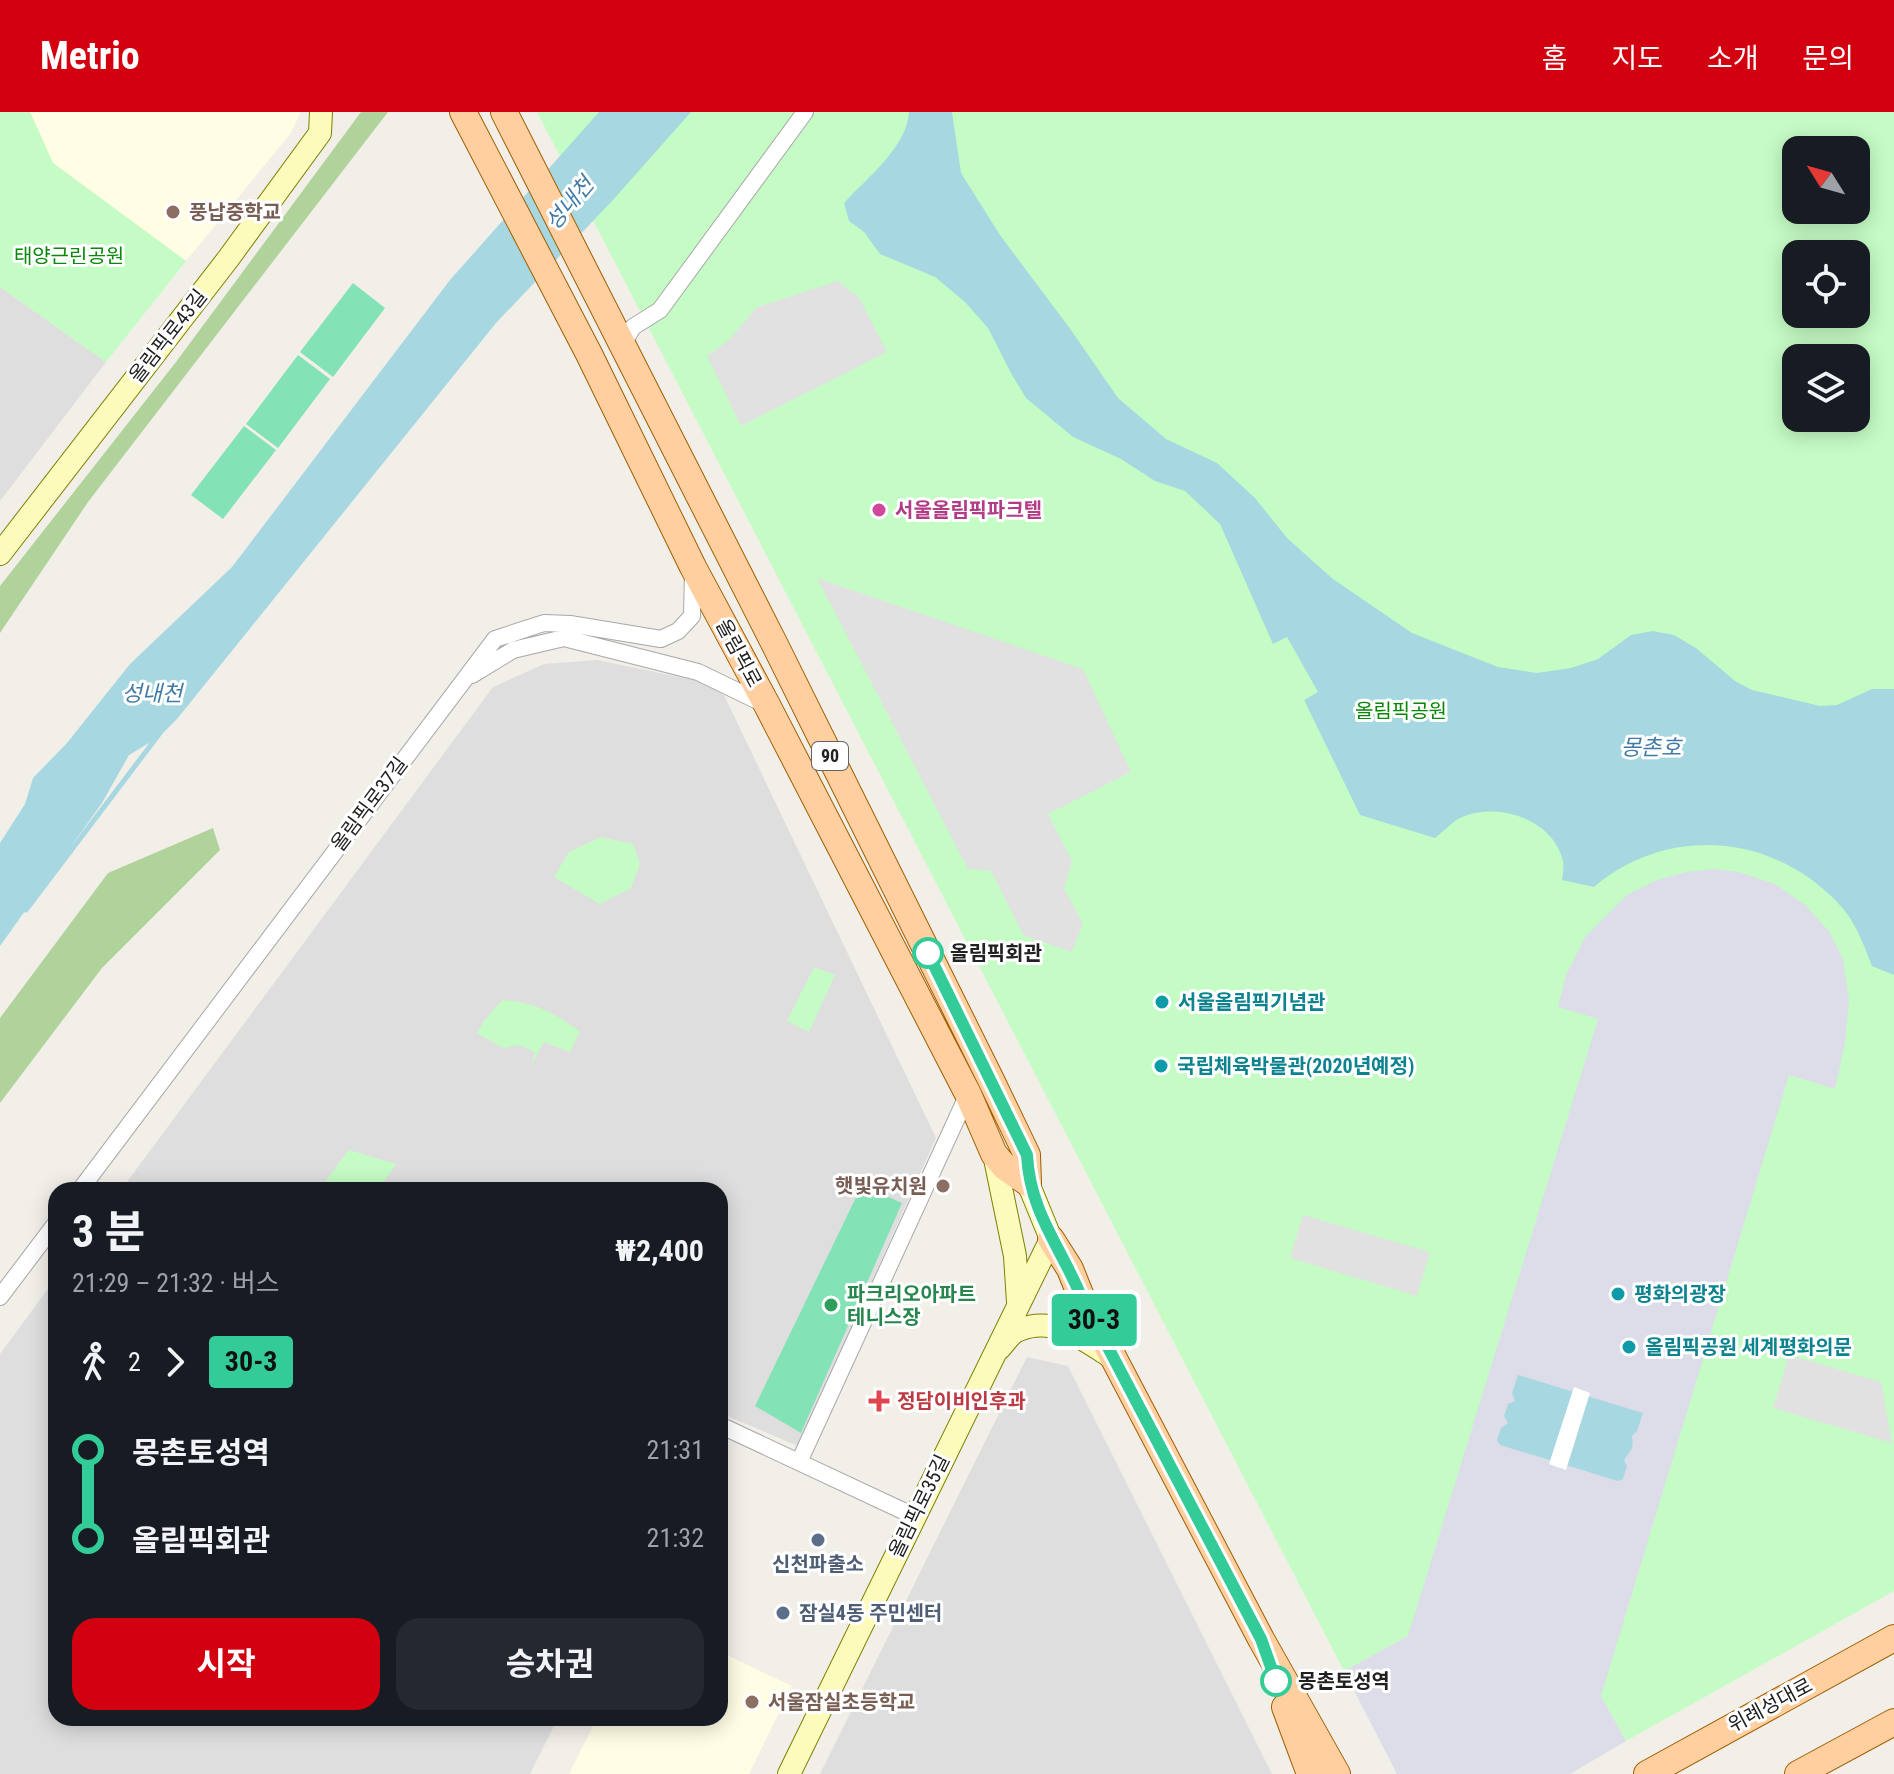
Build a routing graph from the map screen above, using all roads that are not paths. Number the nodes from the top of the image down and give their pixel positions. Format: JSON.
{"nodes":[{"id":1,"x":321,"y":112,"type":"edge"},
{"id":2,"x":463,"y":112,"type":"edge"},
{"id":3,"x":504,"y":112,"type":"edge"},
{"id":4,"x":805,"y":112,"type":"edge"},
{"id":5,"x":619,"y":339,"type":"junction"},
{"id":6,"x":0,"y":554,"type":"edge"},
{"id":7,"x":693,"y":567,"type":"junction"},
{"id":8,"x":463,"y":680,"type":"junction"},
{"id":9,"x":767,"y":705,"type":"junction"},
{"id":10,"x":968,"y":1094,"type":"junction"},
{"id":11,"x":994,"y":1154,"type":"junction"},
{"id":12,"x":86,"y":1182,"type":"edge"},
{"id":13,"x":1028,"y":1183,"type":"junction"},
{"id":14,"x":48,"y":1234,"type":"edge"},
{"id":15,"x":1051,"y":1239,"type":"junction"},
{"id":16,"x":0,"y":1297,"type":"edge"},
{"id":17,"x":1018,"y":1302,"type":"junction"},
{"id":18,"x":991,"y":1358,"type":"junction"},
{"id":19,"x":1114,"y":1359,"type":"junction"},
{"id":20,"x":728,"y":1429,"type":"edge"},
{"id":21,"x":799,"y":1462,"type":"junction"},
{"id":22,"x":914,"y":1516,"type":"junction"},
{"id":23,"x":1894,"y":1638,"type":"edge"},
{"id":24,"x":1894,"y":1722,"type":"edge"},
{"id":25,"x":1648,"y":1772,"type":"edge"},
{"id":26,"x":789,"y":1774,"type":"edge"},
{"id":27,"x":1330,"y":1774,"type":"edge"},
{"id":28,"x":1798,"y":1774,"type":"edge"}],
"edges":[{"from":1,"to":6,"type":"street","name":"올림픽로43길"},
{"from":2,"to":7,"type":"main road","name":"올림픽로","number":"90"},
{"from":3,"to":5,"type":"main road","name":"올림픽로","number":"90"},
{"from":4,"to":5,"type":"street"},
{"from":5,"to":13,"type":"main road","name":"올림픽로","number":"90"},
{"from":7,"to":8,"type":"street"},
{"from":7,"to":9,"type":"main road","name":"올림픽로","number":"90"},
{"from":8,"to":9,"type":"street","name":"올림픽로37길"},
{"from":8,"to":12,"type":"street","name":"올림픽로37길"},
{"from":9,"to":10,"type":"main road","name":"올림픽로","number":"90"},
{"from":10,"to":11,"type":"main road","name":"올림픽로","number":"90"},
{"from":10,"to":21,"type":"street"},
{"from":11,"to":13,"type":"main road","name":"올림픽로","number":"90"},
{"from":11,"to":17,"type":"street"},
{"from":13,"to":15,"type":"street","name":"올림픽로","number":"90"},
{"from":14,"to":16,"type":"street"},
{"from":15,"to":17,"type":"street","name":"올림픽로35길"},
{"from":15,"to":19,"type":"main road","name":"올림픽로","number":"90"},
{"from":17,"to":18,"type":"street","name":"올림픽로35길"},
{"from":18,"to":19,"type":"street"},
{"from":18,"to":22,"type":"street","name":"올림픽로35길"},
{"from":19,"to":27,"type":"main road","name":"올림픽로","number":"90"},
{"from":20,"to":21,"type":"street"},
{"from":21,"to":22,"type":"street"},
{"from":22,"to":26,"type":"street","name":"올림픽로35길"},
{"from":23,"to":25,"type":"main road","name":"위례성대로"},
{"from":24,"to":28,"type":"main road"}]}
